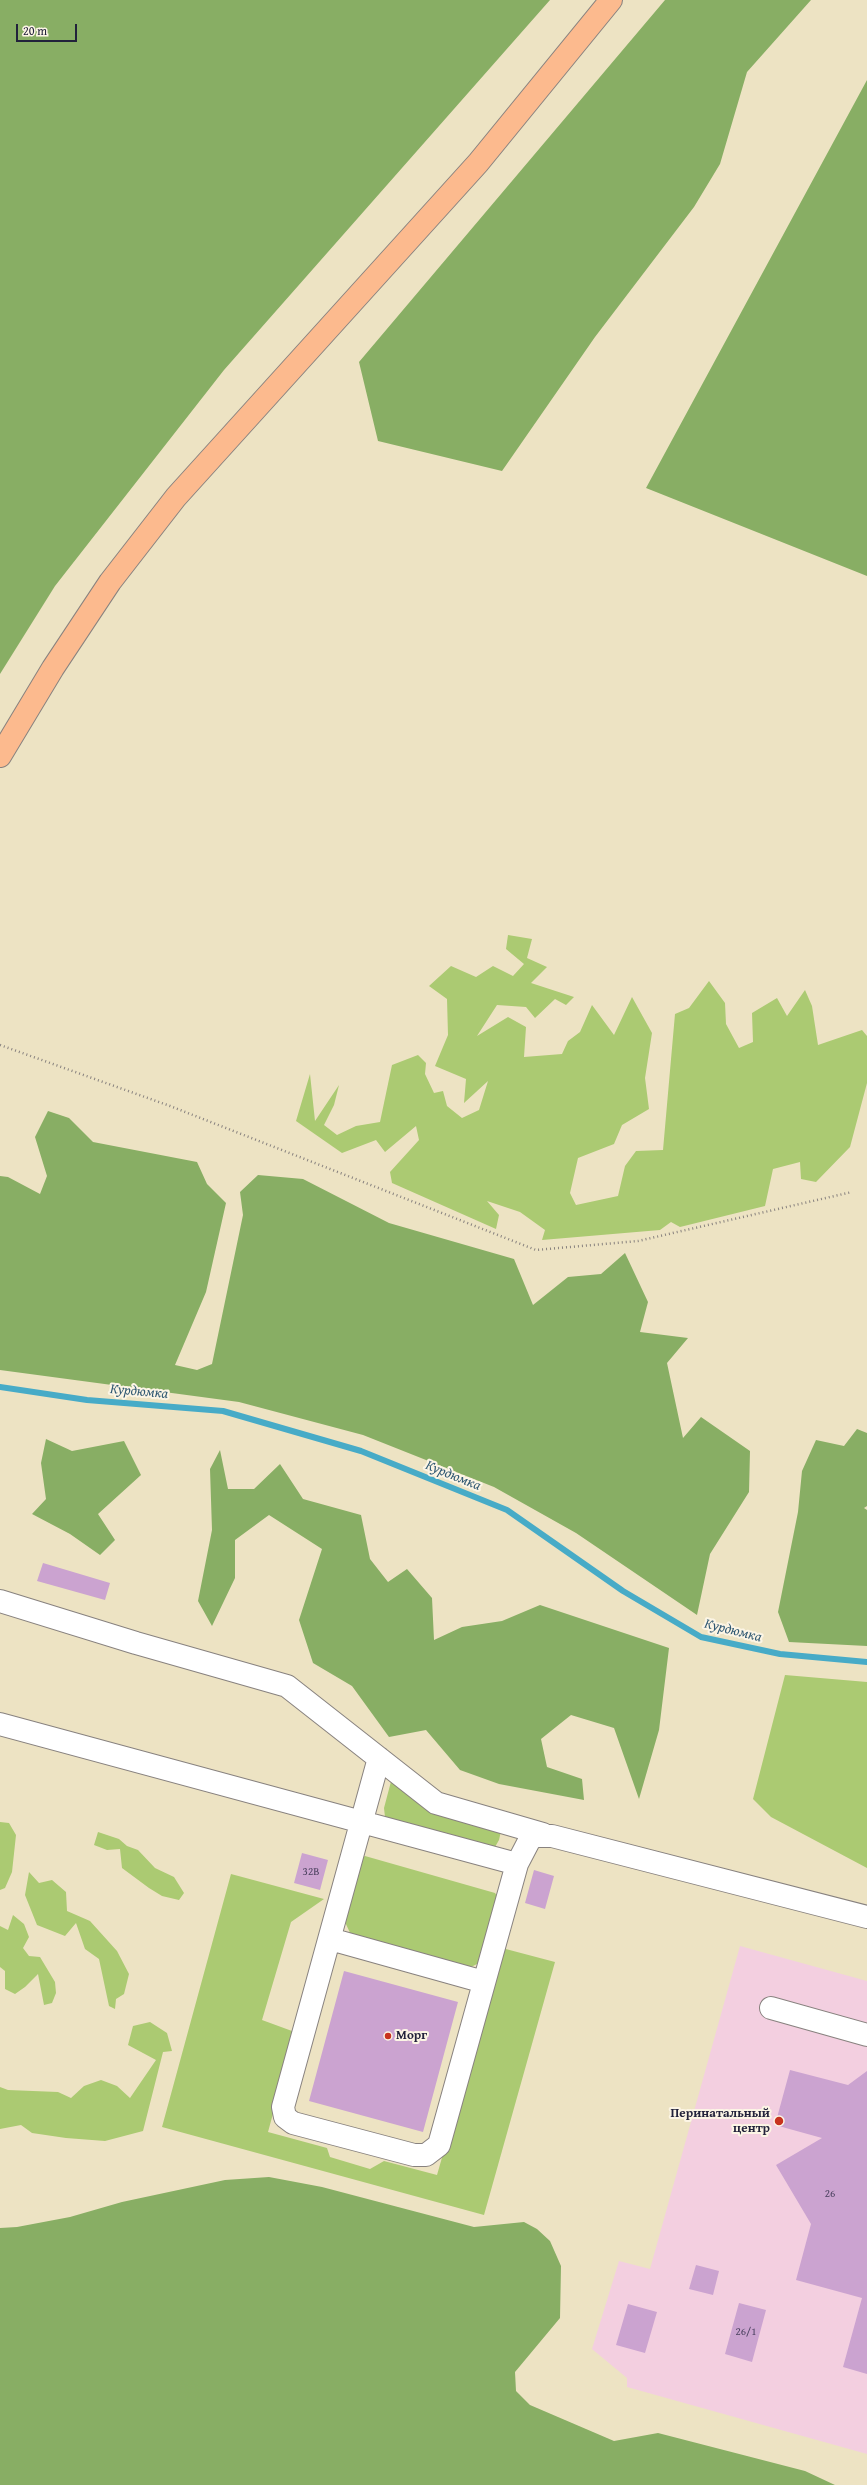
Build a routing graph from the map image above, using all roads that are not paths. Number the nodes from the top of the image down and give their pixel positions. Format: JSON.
{"nodes":[{"id":1,"x":611,"y":0,"type":"edge"},
{"id":2,"x":0,"y":756,"type":"edge"},
{"id":3,"x":0,"y":1601,"type":"edge"},
{"id":4,"x":0,"y":1724,"type":"edge"},
{"id":5,"x":379,"y":1758,"type":"junction"},
{"id":6,"x":363,"y":1823,"type":"junction"},
{"id":7,"x":544,"y":1834,"type":"junction"},
{"id":8,"x":517,"y":1864,"type":"junction"},
{"id":9,"x":867,"y":1917,"type":"edge"},
{"id":10,"x":330,"y":1939,"type":"junction"},
{"id":11,"x":484,"y":1982,"type":"junction"},
{"id":12,"x":771,"y":2008,"type":"dead end"},
{"id":13,"x":867,"y":2035,"type":"edge"}],
"edges":[{"from":1,"to":2,"type":"main road"},
{"from":3,"to":5,"type":"lane"},
{"from":4,"to":6,"type":"lane"},
{"from":5,"to":6,"type":"lane"},
{"from":5,"to":7,"type":"lane"},
{"from":6,"to":8,"type":"lane"},
{"from":6,"to":10,"type":"lane"},
{"from":7,"to":8,"type":"lane"},
{"from":7,"to":9,"type":"lane"},
{"from":8,"to":11,"type":"lane"},
{"from":10,"to":11,"type":"lane"},
{"from":10,"to":11,"type":"lane"},
{"from":12,"to":13,"type":"lane"}]}
